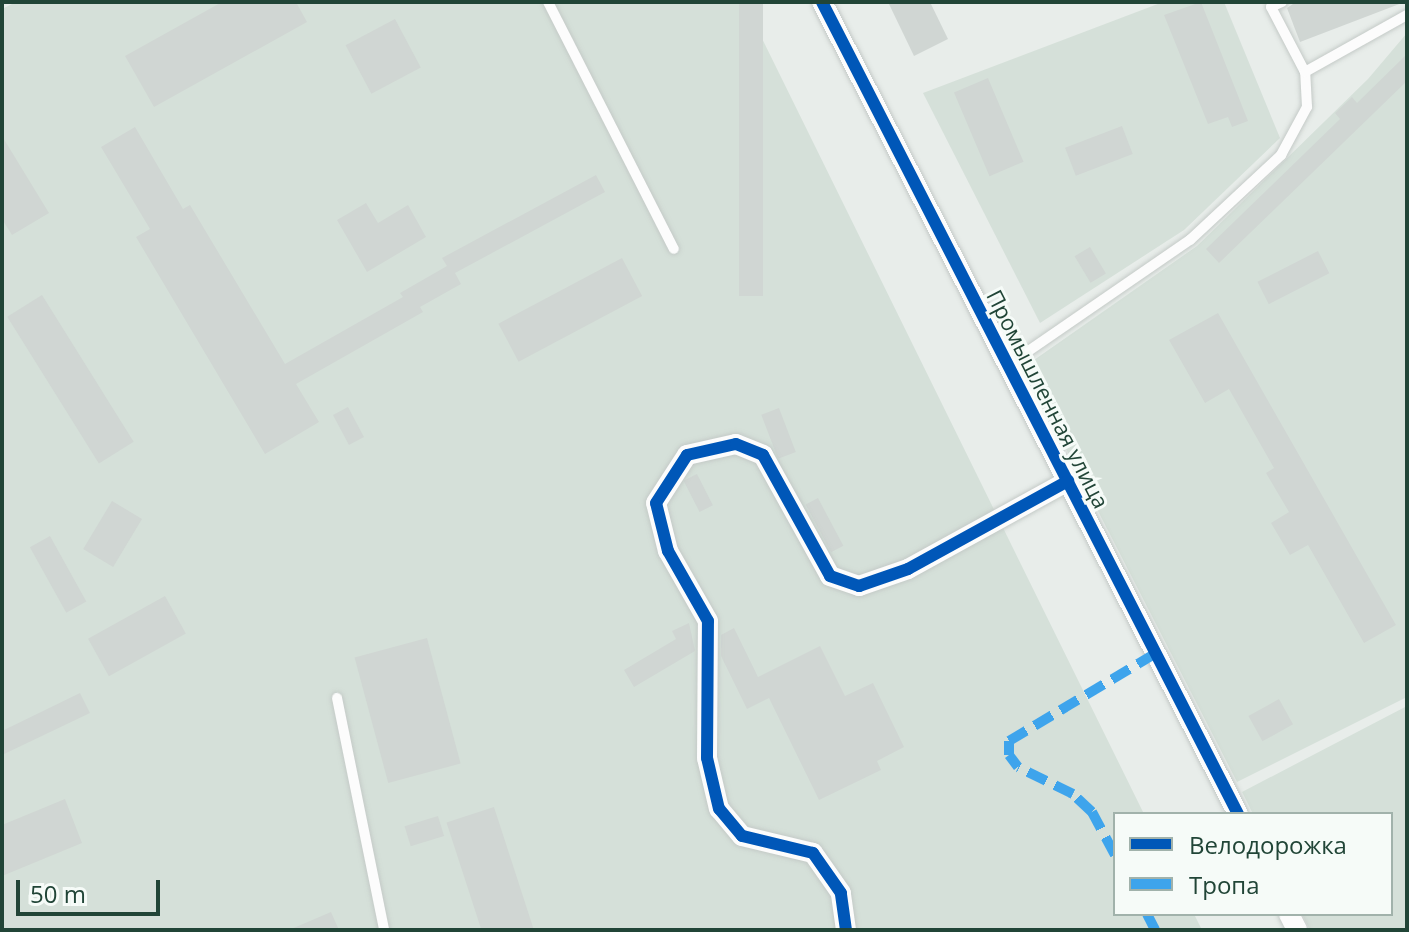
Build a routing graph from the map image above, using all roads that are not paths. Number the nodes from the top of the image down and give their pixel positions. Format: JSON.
{"nodes":[{"id":1,"x":548,"y":2,"type":"edge"},
{"id":2,"x":822,"y":2,"type":"edge"},
{"id":3,"x":1282,"y":2,"type":"edge"},
{"id":4,"x":1407,"y":15,"type":"edge"},
{"id":5,"x":1305,"y":72,"type":"junction"},
{"id":6,"x":674,"y":249,"type":"dead end"},
{"id":7,"x":1008,"y":365,"type":"junction"},
{"id":8,"x":1068,"y":481,"type":"junction"},
{"id":9,"x":337,"y":698,"type":"dead end"},
{"id":10,"x":1237,"y":812,"type":"edge"},
{"id":11,"x":384,"y":930,"type":"edge"},
{"id":12,"x":846,"y":930,"type":"edge"}],
"edges":[{"from":1,"to":6,"type":"lane"},
{"from":2,"to":7,"type":"street","name":"Промышленная улица"},
{"from":3,"to":5,"type":"lane"},
{"from":4,"to":5,"type":"lane"},
{"from":5,"to":7,"type":"lane"},
{"from":7,"to":8,"type":"street","name":"Промышленная улица"},
{"from":8,"to":10,"type":"street","name":"Промышленная улица"},
{"from":8,"to":12,"type":"street"},
{"from":9,"to":11,"type":"lane"}]}
